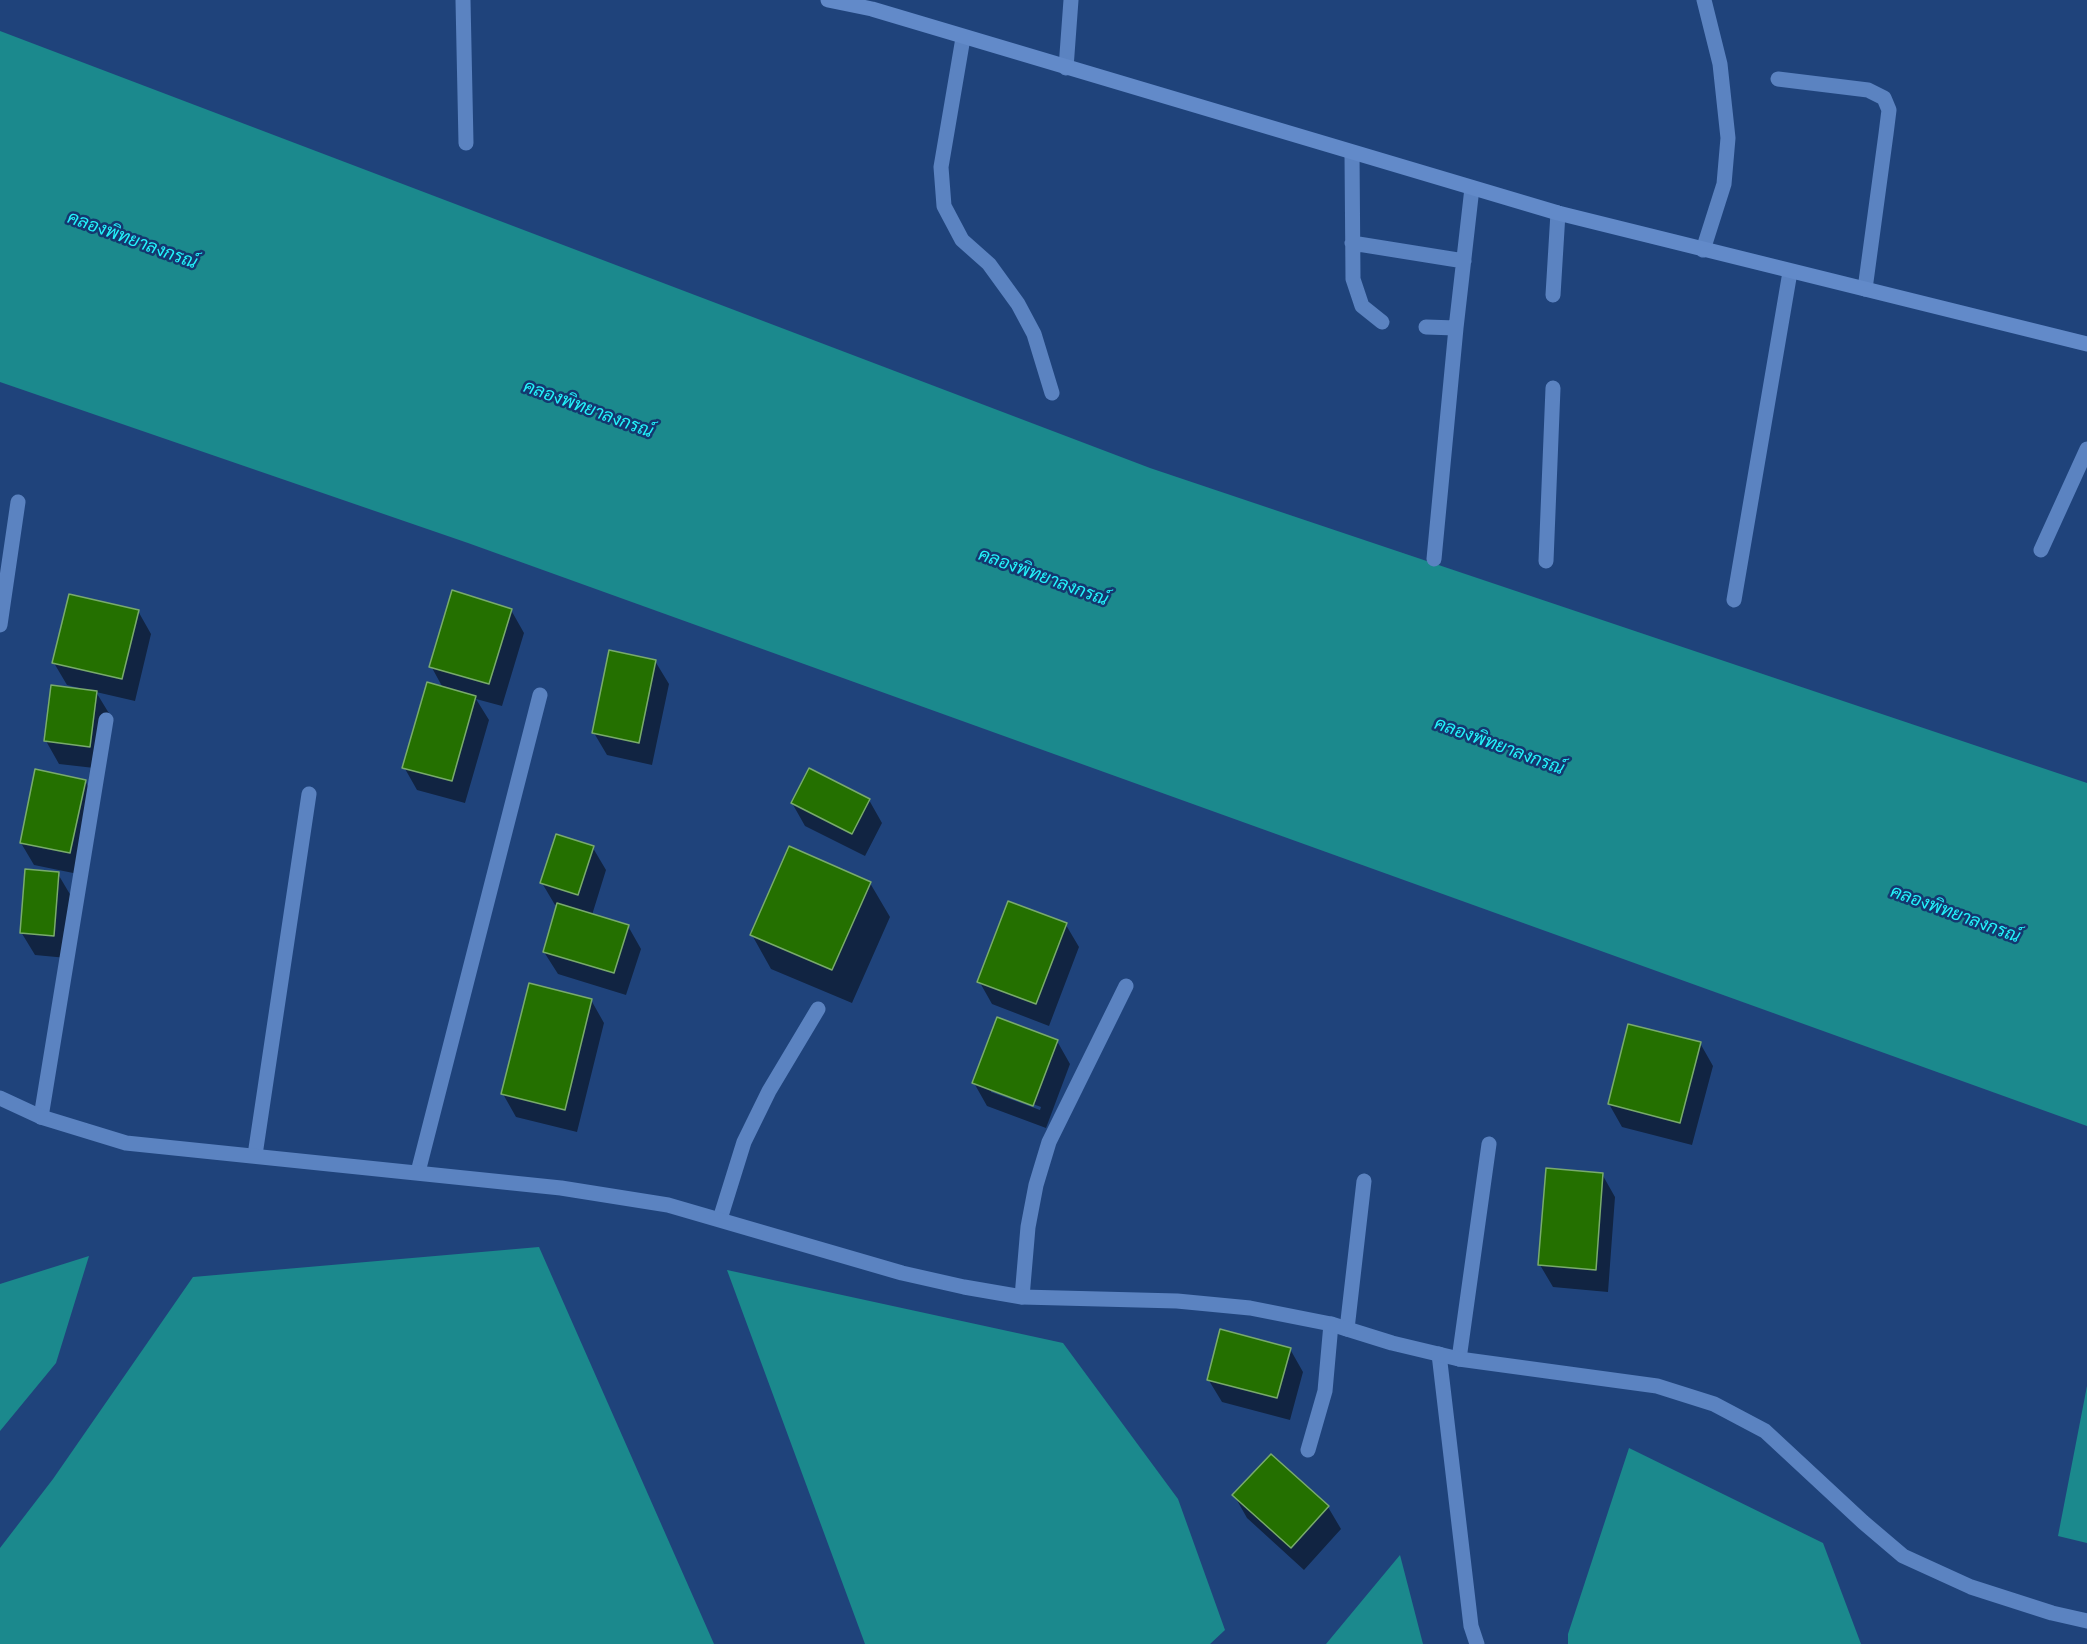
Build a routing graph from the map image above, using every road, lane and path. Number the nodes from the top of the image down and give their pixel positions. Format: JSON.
{"nodes":[{"id":1,"x":463,"y":0,"type":"edge"},
{"id":2,"x":828,"y":0,"type":"edge"},
{"id":3,"x":1071,"y":0,"type":"edge"},
{"id":4,"x":1704,"y":0,"type":"edge"},
{"id":5,"x":963,"y":38,"type":"junction"},
{"id":6,"x":1066,"y":68,"type":"junction"},
{"id":7,"x":1778,"y":79,"type":"dead end"},
{"id":8,"x":466,"y":143,"type":"dead end"},
{"id":9,"x":1352,"y":153,"type":"junction"},
{"id":10,"x":1472,"y":188,"type":"junction"},
{"id":11,"x":1558,"y":213,"type":"junction"},
{"id":12,"x":1352,"y":243,"type":"junction"},
{"id":13,"x":1703,"y":250,"type":"junction"},
{"id":14,"x":1464,"y":261,"type":"junction"},
{"id":15,"x":1790,"y":272,"type":"junction"},
{"id":16,"x":1865,"y":289,"type":"junction"},
{"id":17,"x":1553,"y":296,"type":"dead end"},
{"id":18,"x":1382,"y":322,"type":"dead end"},
{"id":19,"x":1426,"y":327,"type":"dead end"},
{"id":20,"x":1456,"y":328,"type":"junction"},
{"id":21,"x":2087,"y":344,"type":"edge"},
{"id":22,"x":1553,"y":388,"type":"dead end"},
{"id":23,"x":1052,"y":393,"type":"dead end"},
{"id":24,"x":2087,"y":449,"type":"edge"},
{"id":25,"x":18,"y":502,"type":"dead end"},
{"id":26,"x":2041,"y":550,"type":"dead end"},
{"id":27,"x":1434,"y":559,"type":"dead end"},
{"id":28,"x":1546,"y":561,"type":"dead end"},
{"id":29,"x":1734,"y":600,"type":"dead end"},
{"id":30,"x":0,"y":625,"type":"edge"},
{"id":31,"x":540,"y":695,"type":"dead end"},
{"id":32,"x":106,"y":720,"type":"dead end"},
{"id":33,"x":309,"y":794,"type":"dead end"},
{"id":34,"x":1126,"y":986,"type":"dead end"},
{"id":35,"x":818,"y":1009,"type":"dead end"},
{"id":36,"x":0,"y":1098,"type":"edge"},
{"id":37,"x":41,"y":1117,"type":"junction"},
{"id":38,"x":1489,"y":1144,"type":"dead end"},
{"id":39,"x":255,"y":1155,"type":"junction"},
{"id":40,"x":418,"y":1172,"type":"junction"},
{"id":41,"x":1364,"y":1181,"type":"dead end"},
{"id":42,"x":720,"y":1219,"type":"junction"},
{"id":43,"x":1022,"y":1297,"type":"junction"},
{"id":44,"x":1331,"y":1323,"type":"junction"},
{"id":45,"x":1347,"y":1329,"type":"junction"},
{"id":46,"x":1439,"y":1354,"type":"junction"},
{"id":47,"x":1459,"y":1359,"type":"junction"},
{"id":48,"x":1308,"y":1450,"type":"dead end"},
{"id":49,"x":2087,"y":1621,"type":"edge"},
{"id":50,"x":1477,"y":1644,"type":"edge"}],
"edges":[{"from":1,"to":8,"type":"street"},
{"from":2,"to":5,"type":"street"},
{"from":3,"to":6,"type":"street"},
{"from":4,"to":13,"type":"street"},
{"from":5,"to":6,"type":"street"},
{"from":5,"to":23,"type":"street"},
{"from":6,"to":9,"type":"street"},
{"from":7,"to":16,"type":"street"},
{"from":9,"to":10,"type":"street"},
{"from":9,"to":12,"type":"street"},
{"from":10,"to":11,"type":"street"},
{"from":10,"to":14,"type":"street"},
{"from":11,"to":13,"type":"street"},
{"from":11,"to":17,"type":"street"},
{"from":12,"to":14,"type":"street"},
{"from":12,"to":18,"type":"street"},
{"from":13,"to":15,"type":"street"},
{"from":14,"to":20,"type":"street"},
{"from":15,"to":16,"type":"street"},
{"from":15,"to":29,"type":"street"},
{"from":16,"to":21,"type":"street"},
{"from":19,"to":20,"type":"street"},
{"from":20,"to":27,"type":"street"},
{"from":22,"to":28,"type":"street"},
{"from":24,"to":26,"type":"street"},
{"from":25,"to":30,"type":"street"},
{"from":31,"to":40,"type":"street"},
{"from":32,"to":37,"type":"street"},
{"from":33,"to":39,"type":"street"},
{"from":34,"to":43,"type":"street"},
{"from":35,"to":42,"type":"street"},
{"from":36,"to":37,"type":"street"},
{"from":37,"to":39,"type":"street"},
{"from":38,"to":47,"type":"street"},
{"from":39,"to":40,"type":"street"},
{"from":40,"to":42,"type":"street"},
{"from":41,"to":45,"type":"street"},
{"from":42,"to":43,"type":"street"},
{"from":43,"to":44,"type":"street"},
{"from":44,"to":45,"type":"street"},
{"from":44,"to":48,"type":"street"},
{"from":45,"to":46,"type":"street"},
{"from":46,"to":47,"type":"street"},
{"from":46,"to":50,"type":"street"},
{"from":47,"to":49,"type":"street"}]}
